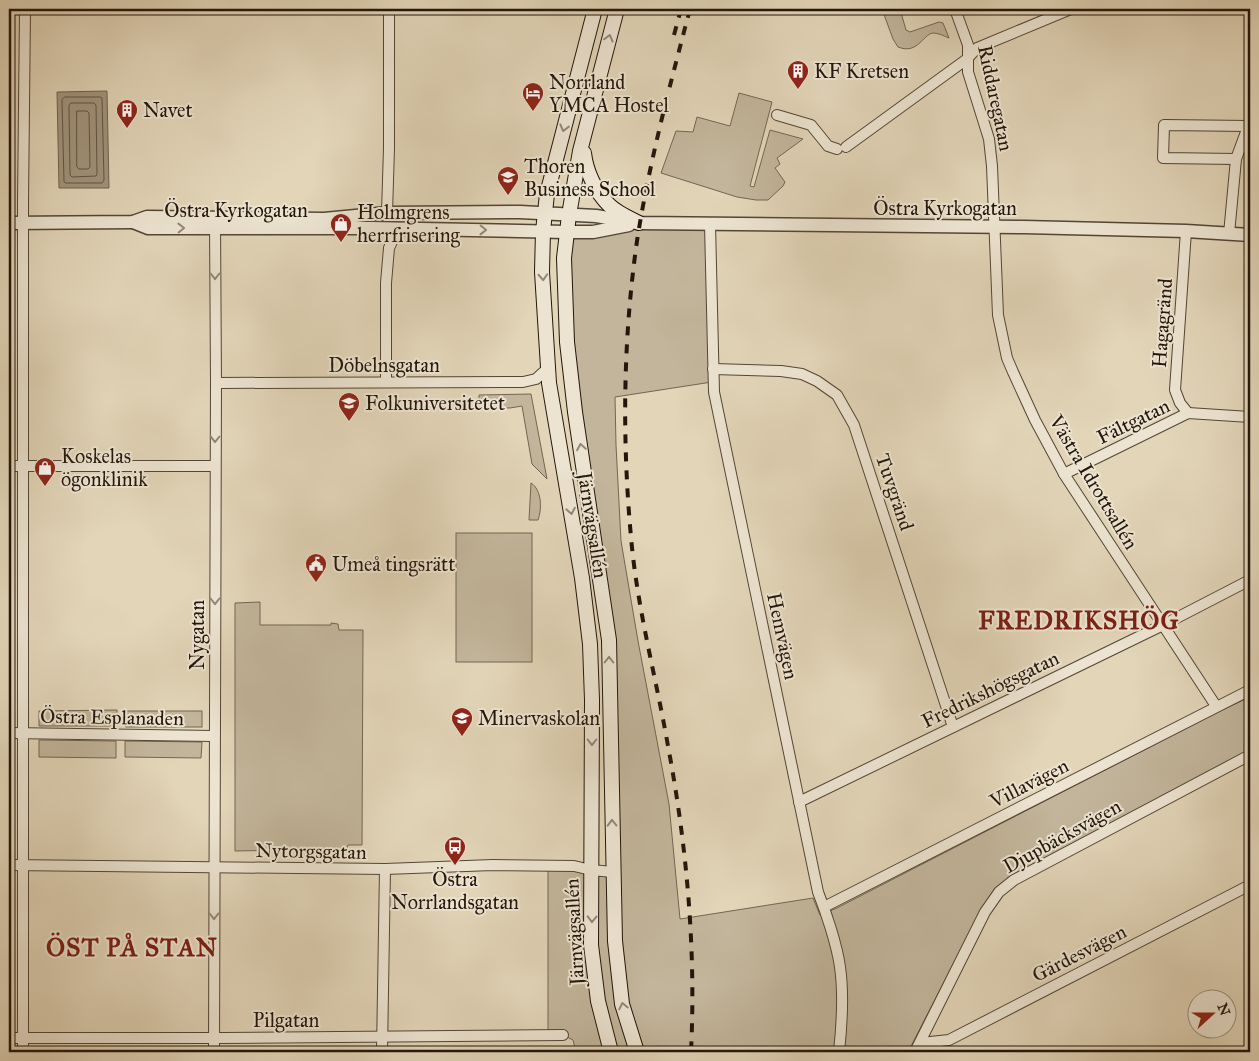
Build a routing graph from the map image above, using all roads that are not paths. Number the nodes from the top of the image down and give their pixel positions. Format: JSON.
{"nodes":[{"id":1,"x":25,"y":9,"type":"edge"},
{"id":2,"x":389,"y":9,"type":"edge"},
{"id":3,"x":594,"y":9,"type":"edge"},
{"id":4,"x":617,"y":9,"type":"edge"},
{"id":5,"x":954,"y":9,"type":"edge"},
{"id":6,"x":1071,"y":9,"type":"edge"},
{"id":7,"x":967,"y":59,"type":"junction"},
{"id":8,"x":778,"y":115,"type":"dead end"},
{"id":9,"x":1249,"y":124,"type":"edge"},
{"id":10,"x":583,"y":137,"type":"junction"},
{"id":11,"x":1236,"y":159,"type":"junction"},
{"id":12,"x":387,"y":213,"type":"junction"},
{"id":13,"x":545,"y":213,"type":"junction"},
{"id":14,"x":569,"y":215,"type":"junction"},
{"id":15,"x":215,"y":222,"type":"junction"},
{"id":16,"x":24,"y":223,"type":"junction"},
{"id":17,"x":639,"y":223,"type":"junction"},
{"id":18,"x":9,"y":224,"type":"edge"},
{"id":19,"x":710,"y":224,"type":"junction"},
{"id":20,"x":994,"y":227,"type":"junction"},
{"id":21,"x":398,"y":229,"type":"junction"},
{"id":22,"x":543,"y":231,"type":"junction"},
{"id":23,"x":1186,"y":231,"type":"junction"},
{"id":24,"x":566,"y":232,"type":"junction"},
{"id":25,"x":1229,"y":234,"type":"junction"},
{"id":26,"x":1250,"y":235,"type":"edge"},
{"id":27,"x":548,"y":368,"type":"junction"},
{"id":28,"x":713,"y":369,"type":"junction"},
{"id":29,"x":386,"y":382,"type":"junction"},
{"id":30,"x":216,"y":384,"type":"junction"},
{"id":31,"x":1188,"y":413,"type":"junction"},
{"id":32,"x":1250,"y":417,"type":"edge"},
{"id":33,"x":9,"y":466,"type":"edge"},
{"id":34,"x":24,"y":466,"type":"junction"},
{"id":35,"x":215,"y":466,"type":"junction"},
{"id":36,"x":1064,"y":474,"type":"junction"},
{"id":37,"x":1250,"y":580,"type":"edge"},
{"id":38,"x":1163,"y":625,"type":"junction"},
{"id":39,"x":1250,"y":690,"type":"edge"},
{"id":40,"x":1216,"y":706,"type":"junction"},
{"id":41,"x":953,"y":727,"type":"junction"},
{"id":42,"x":9,"y":733,"type":"edge"},
{"id":43,"x":24,"y":733,"type":"junction"},
{"id":44,"x":214,"y":736,"type":"junction"},
{"id":45,"x":1250,"y":755,"type":"edge"},
{"id":46,"x":799,"y":802,"type":"junction"},
{"id":47,"x":9,"y":865,"type":"edge"},
{"id":48,"x":22,"y":865,"type":"junction"},
{"id":49,"x":214,"y":868,"type":"junction"},
{"id":50,"x":384,"y":869,"type":"junction"},
{"id":51,"x":591,"y":870,"type":"junction"},
{"id":52,"x":613,"y":872,"type":"junction"},
{"id":53,"x":1250,"y":885,"type":"edge"},
{"id":54,"x":824,"y":907,"type":"junction"},
{"id":55,"x":563,"y":1035,"type":"dead end"},
{"id":56,"x":23,"y":1037,"type":"junction"},
{"id":57,"x":383,"y":1037,"type":"junction"},
{"id":58,"x":9,"y":1038,"type":"edge"},
{"id":59,"x":214,"y":1038,"type":"junction"},
{"id":60,"x":921,"y":1043,"type":"junction"},
{"id":61,"x":23,"y":1052,"type":"edge"},
{"id":62,"x":214,"y":1052,"type":"edge"},
{"id":63,"x":382,"y":1052,"type":"edge"},
{"id":64,"x":611,"y":1052,"type":"edge"},
{"id":65,"x":637,"y":1052,"type":"edge"},
{"id":66,"x":839,"y":1052,"type":"edge"},
{"id":67,"x":915,"y":1052,"type":"edge"}],
"edges":[{"from":1,"to":16,"type":"street"},
{"from":2,"to":12,"type":"street"},
{"from":3,"to":13,"type":"main road","name":"Järnvägsallén","one_way":true},
{"from":10,"to":4,"type":"main road","name":"Järnvägsallén","one_way":true},
{"from":5,"to":7,"type":"street","name":"Riddaregatan"},
{"from":6,"to":7,"type":"street"},
{"from":7,"to":8,"type":"street"},
{"from":7,"to":20,"type":"street","name":"Riddaregatan"},
{"from":9,"to":11,"type":"street"},
{"from":9,"to":11,"type":"street"},
{"from":10,"to":14,"type":"main road","name":"Järnvägsallén"},
{"from":10,"to":17,"type":"main road"},
{"from":11,"to":25,"type":"street"},
{"from":12,"to":13,"type":"street","name":"Östra Kyrkogatan"},
{"from":12,"to":15,"type":"street","name":"Östra Kyrkogatan"},
{"from":13,"to":14,"type":"street","name":"Östra Kyrkogatan"},
{"from":13,"to":22,"type":"main road","name":"Järnvägsallén"},
{"from":14,"to":17,"type":"street","name":"Östra Kyrkogatan"},
{"from":14,"to":24,"type":"main road","name":"Järnvägsallén"},
{"from":15,"to":16,"type":"street","name":"Östra Kyrkogatan"},
{"from":15,"to":21,"type":"street","name":"Östra Kyrkogatan"},
{"from":15,"to":30,"type":"street","name":"Nygatan","one_way":true},
{"from":16,"to":18,"type":"street","name":"Östra Kyrkogatan"},
{"from":16,"to":34,"type":"street"},
{"from":17,"to":19,"type":"street","name":"Östra Kyrkogatan"},
{"from":17,"to":24,"type":"street","name":"Östra Kyrkogatan"},
{"from":19,"to":20,"type":"street","name":"Östra Kyrkogatan"},
{"from":19,"to":28,"type":"street","name":"Hemvägen"},
{"from":20,"to":23,"type":"street","name":"Östra Kyrkogatan"},
{"from":20,"to":36,"type":"street","name":"Västra Idrottsallén"},
{"from":21,"to":22,"type":"street","name":"Östra Kyrkogatan","one_way":true},
{"from":21,"to":29,"type":"street"},
{"from":22,"to":24,"type":"street","name":"Östra Kyrkogatan"},
{"from":22,"to":27,"type":"main road","name":"Järnvägsallén","one_way":true},
{"from":23,"to":25,"type":"street","name":"Östra Kyrkogatan"},
{"from":23,"to":31,"type":"street","name":"Hagagränd"},
{"from":52,"to":24,"type":"main road","name":"Järnvägsallén","one_way":true},
{"from":25,"to":26,"type":"street","name":"Östra Kyrkogatan"},
{"from":27,"to":29,"type":"street","name":"Döbelnsgatan"},
{"from":27,"to":51,"type":"main road","name":"Järnvägsallén","one_way":true},
{"from":28,"to":41,"type":"street","name":"Tuvgränd"},
{"from":28,"to":46,"type":"street","name":"Hemvägen"},
{"from":29,"to":30,"type":"street","name":"Döbelnsgatan"},
{"from":30,"to":35,"type":"street","name":"Nygatan","one_way":true},
{"from":31,"to":32,"type":"street","name":"Fältgatan"},
{"from":31,"to":36,"type":"street","name":"Fältgatan"},
{"from":33,"to":34,"type":"street"},
{"from":34,"to":35,"type":"street"},
{"from":34,"to":43,"type":"street"},
{"from":35,"to":44,"type":"street","name":"Nygatan","one_way":true},
{"from":36,"to":38,"type":"street","name":"Västra Idrottsallén"},
{"from":37,"to":38,"type":"street","name":"Fredrikshögsgatan"},
{"from":38,"to":40,"type":"street","name":"Västra Idrottsallén"},
{"from":38,"to":41,"type":"street","name":"Fredrikshögsgatan"},
{"from":39,"to":40,"type":"street","name":"Villavägen"},
{"from":40,"to":54,"type":"street","name":"Villavägen"},
{"from":41,"to":46,"type":"street","name":"Fredrikshögsgatan"},
{"from":42,"to":43,"type":"street","name":"Östra Esplanaden"},
{"from":43,"to":44,"type":"street","name":"Östra Esplanaden"},
{"from":43,"to":48,"type":"street"},
{"from":44,"to":49,"type":"street","name":"Nygatan"},
{"from":45,"to":60,"type":"street","name":"Djupbäcksvägen"},
{"from":46,"to":54,"type":"street","name":"Hemvägen"},
{"from":47,"to":48,"type":"street","name":"Nytorgsgatan"},
{"from":48,"to":49,"type":"street","name":"Nytorgsgatan"},
{"from":48,"to":56,"type":"street"},
{"from":49,"to":50,"type":"street","name":"Nytorgsgatan"},
{"from":49,"to":59,"type":"street","name":"Nygatan","one_way":true},
{"from":50,"to":51,"type":"street","name":"Nytorgsgatan"},
{"from":50,"to":57,"type":"street"},
{"from":51,"to":52,"type":"street","name":"Nytorgsgatan"},
{"from":51,"to":64,"type":"main road","name":"Järnvägsallén","one_way":true},
{"from":65,"to":52,"type":"main road","name":"Järnvägsallén","one_way":true},
{"from":53,"to":60,"type":"street","name":"Gärdesvägen"},
{"from":54,"to":66,"type":"street","name":"Hemvägen"},
{"from":55,"to":57,"type":"street","name":"Pilgatan"},
{"from":56,"to":58,"type":"street","name":"Pilgatan"},
{"from":56,"to":59,"type":"street","name":"Pilgatan"},
{"from":56,"to":61,"type":"street"},
{"from":57,"to":59,"type":"street","name":"Pilgatan"},
{"from":57,"to":63,"type":"street"},
{"from":59,"to":62,"type":"street","name":"Nygatan"},
{"from":60,"to":67,"type":"street","name":"Djupbäcksvägen"}]}
